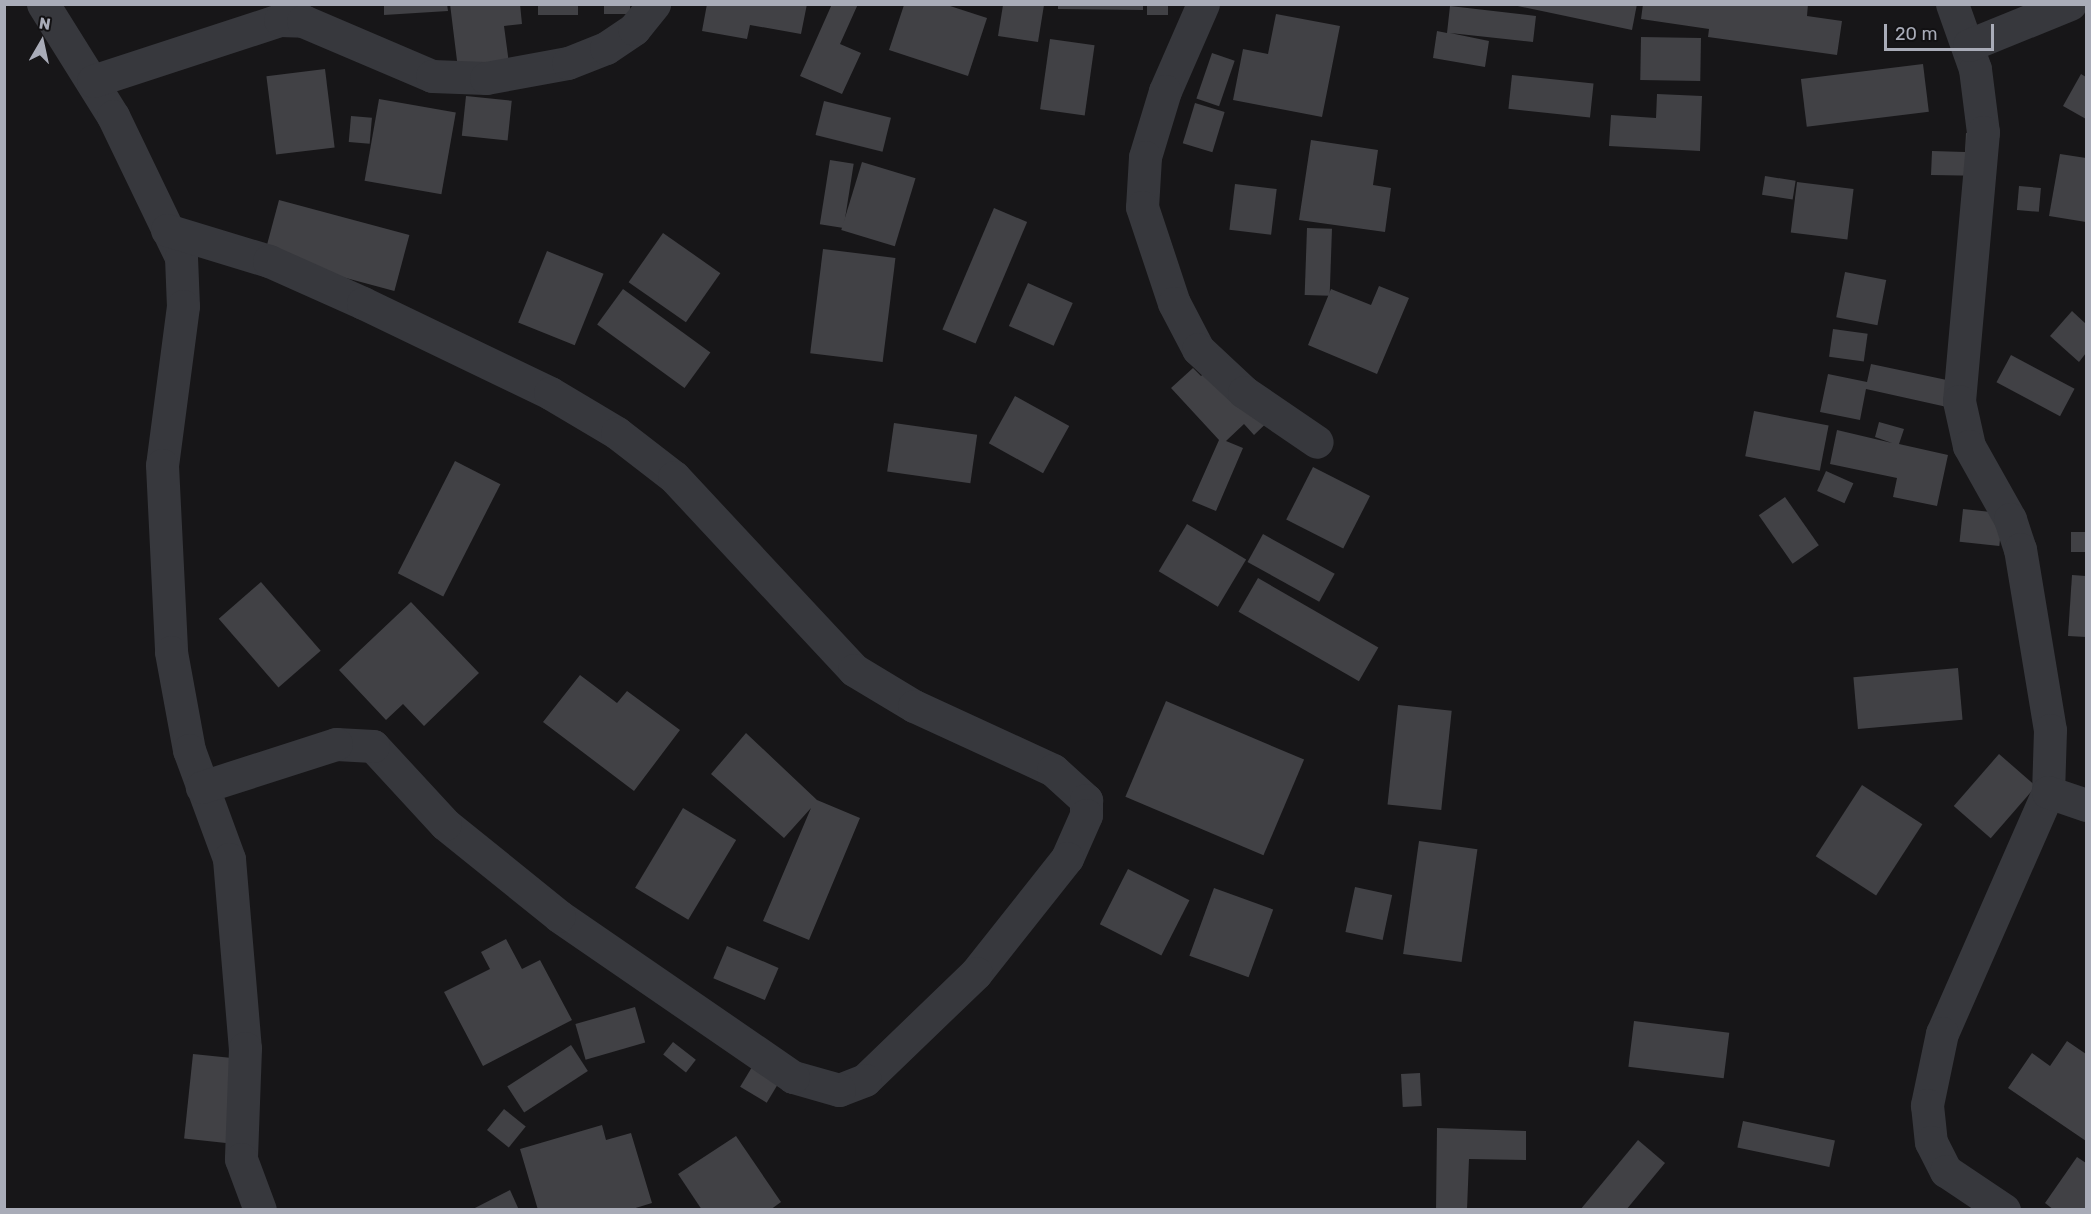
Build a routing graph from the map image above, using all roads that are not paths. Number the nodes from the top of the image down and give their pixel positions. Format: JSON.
{"nodes":[{"id":1,"x":43,"y":4,"type":"edge"},
{"id":2,"x":654,"y":4,"type":"edge"},
{"id":3,"x":1203,"y":4,"type":"edge"},
{"id":4,"x":1952,"y":4,"type":"edge"},
{"id":5,"x":2070,"y":4,"type":"edge"},
{"id":6,"x":1969,"y":45,"type":"junction"},
{"id":7,"x":93,"y":81,"type":"junction"},
{"id":8,"x":167,"y":230,"type":"junction"},
{"id":9,"x":1317,"y":442,"type":"dead end"},
{"id":10,"x":202,"y":787,"type":"junction"},
{"id":11,"x":2048,"y":792,"type":"junction"},
{"id":12,"x":2086,"y":806,"type":"edge"},
{"id":13,"x":260,"y":1209,"type":"edge"},
{"id":14,"x":2004,"y":1209,"type":"edge"}],
"edges":[{"from":1,"to":7,"type":"street"},
{"from":2,"to":7,"type":"street"},
{"from":3,"to":9,"type":"street"},
{"from":4,"to":6,"type":"street"},
{"from":5,"to":6,"type":"street"},
{"from":6,"to":11,"type":"street"},
{"from":7,"to":8,"type":"street"},
{"from":8,"to":10,"type":"street"},
{"from":8,"to":10,"type":"street"},
{"from":10,"to":13,"type":"street"},
{"from":11,"to":12,"type":"street"},
{"from":11,"to":14,"type":"street"}]}
